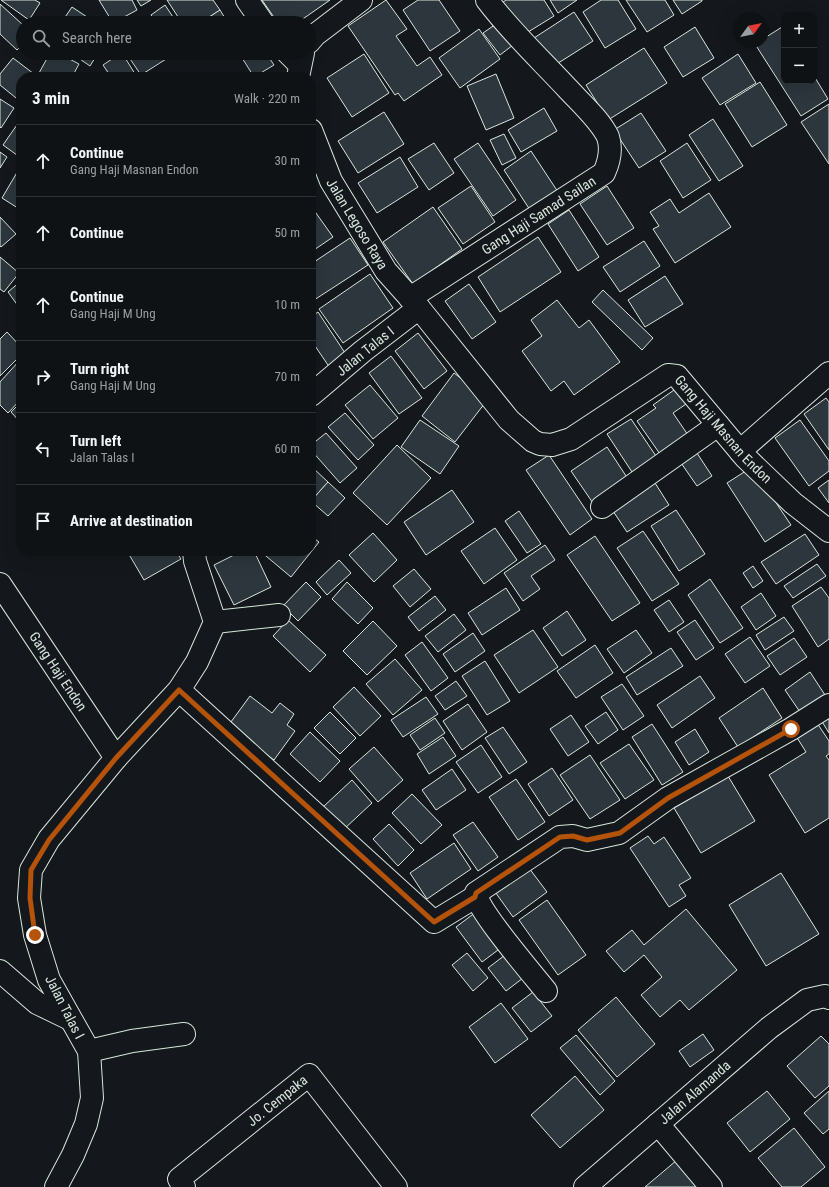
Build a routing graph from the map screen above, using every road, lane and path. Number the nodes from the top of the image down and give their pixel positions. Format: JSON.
{"nodes":[{"id":1,"x":247,"y":0,"type":"edge"},
{"id":2,"x":362,"y":0,"type":"edge"},
{"id":3,"x":487,"y":0,"type":"edge"},
{"id":4,"x":258,"y":16,"type":"edge"},
{"id":5,"x":316,"y":34,"type":"edge"},
{"id":6,"x":316,"y":143,"type":"edge"},
{"id":7,"x":415,"y":303,"type":"junction"},
{"id":8,"x":829,"y":373,"type":"edge"},
{"id":9,"x":316,"y":391,"type":"edge"},
{"id":10,"x":718,"y":425,"type":"junction"},
{"id":11,"x":740,"y":451,"type":"junction"},
{"id":12,"x":602,"y":507,"type":"dead end"},
{"id":13,"x":829,"y":531,"type":"edge"},
{"id":14,"x":194,"y":556,"type":"edge"},
{"id":15,"x":0,"y":584,"type":"edge"},
{"id":16,"x":279,"y":615,"type":"dead end"},
{"id":17,"x":215,"y":622,"type":"junction"},
{"id":18,"x":179,"y":690,"type":"junction"},
{"id":19,"x":829,"y":705,"type":"edge"},
{"id":20,"x":116,"y":758,"type":"junction"},
{"id":21,"x":475,"y":897,"type":"junction"},
{"id":22,"x":0,"y":971,"type":"edge"},
{"id":23,"x":546,"y":991,"type":"dead end"},
{"id":24,"x":829,"y":998,"type":"edge"},
{"id":25,"x":70,"y":1019,"type":"junction"},
{"id":26,"x":184,"y":1034,"type":"dead end"},
{"id":27,"x":89,"y":1051,"type":"junction"},
{"id":28,"x":658,"y":1124,"type":"junction"},
{"id":29,"x":56,"y":1187,"type":"edge"},
{"id":30,"x":184,"y":1187,"type":"edge"},
{"id":31,"x":396,"y":1187,"type":"edge"},
{"id":32,"x":585,"y":1187,"type":"edge"},
{"id":33,"x":711,"y":1187,"type":"edge"}],
"edges":[{"from":1,"to":4,"type":"street"},
{"from":2,"to":5,"type":"street"},
{"from":3,"to":7,"type":"street","name":"Gang Haji Samad Sailan"},
{"from":6,"to":7,"type":"street","name":"Jalan Legoso Raya"},
{"from":7,"to":9,"type":"street","name":"Jalan Talas I"},
{"from":7,"to":10,"type":"street","name":"Gang Haji Masnan Endon"},
{"from":8,"to":11,"type":"street"},
{"from":10,"to":11,"type":"street","name":"Gang Haji Masnan Endon"},
{"from":10,"to":12,"type":"street"},
{"from":11,"to":13,"type":"street","name":"Gang Haji Masnan Endon"},
{"from":14,"to":17,"type":"street"},
{"from":15,"to":20,"type":"street","name":"Gang Haji Endon"},
{"from":16,"to":17,"type":"street"},
{"from":17,"to":18,"type":"street","name":"Jalan Talas I"},
{"from":18,"to":20,"type":"street","name":"Jalan Talas I"},
{"from":18,"to":21,"type":"street"},
{"from":19,"to":21,"type":"street"},
{"from":20,"to":25,"type":"street","name":"Jalan Talas I"},
{"from":21,"to":23,"type":"street"},
{"from":22,"to":25,"type":"street"},
{"from":24,"to":28,"type":"street","name":"Jalan Alamanda"},
{"from":25,"to":27,"type":"street","name":"Jalan Talas I"},
{"from":26,"to":27,"type":"street"},
{"from":27,"to":29,"type":"street","name":"Jalan Talas I"},
{"from":28,"to":32,"type":"street","name":"Jalan Alamanda"},
{"from":28,"to":33,"type":"street"},
{"from":30,"to":31,"type":"street","name":"Jo. Cempaka"}]}
